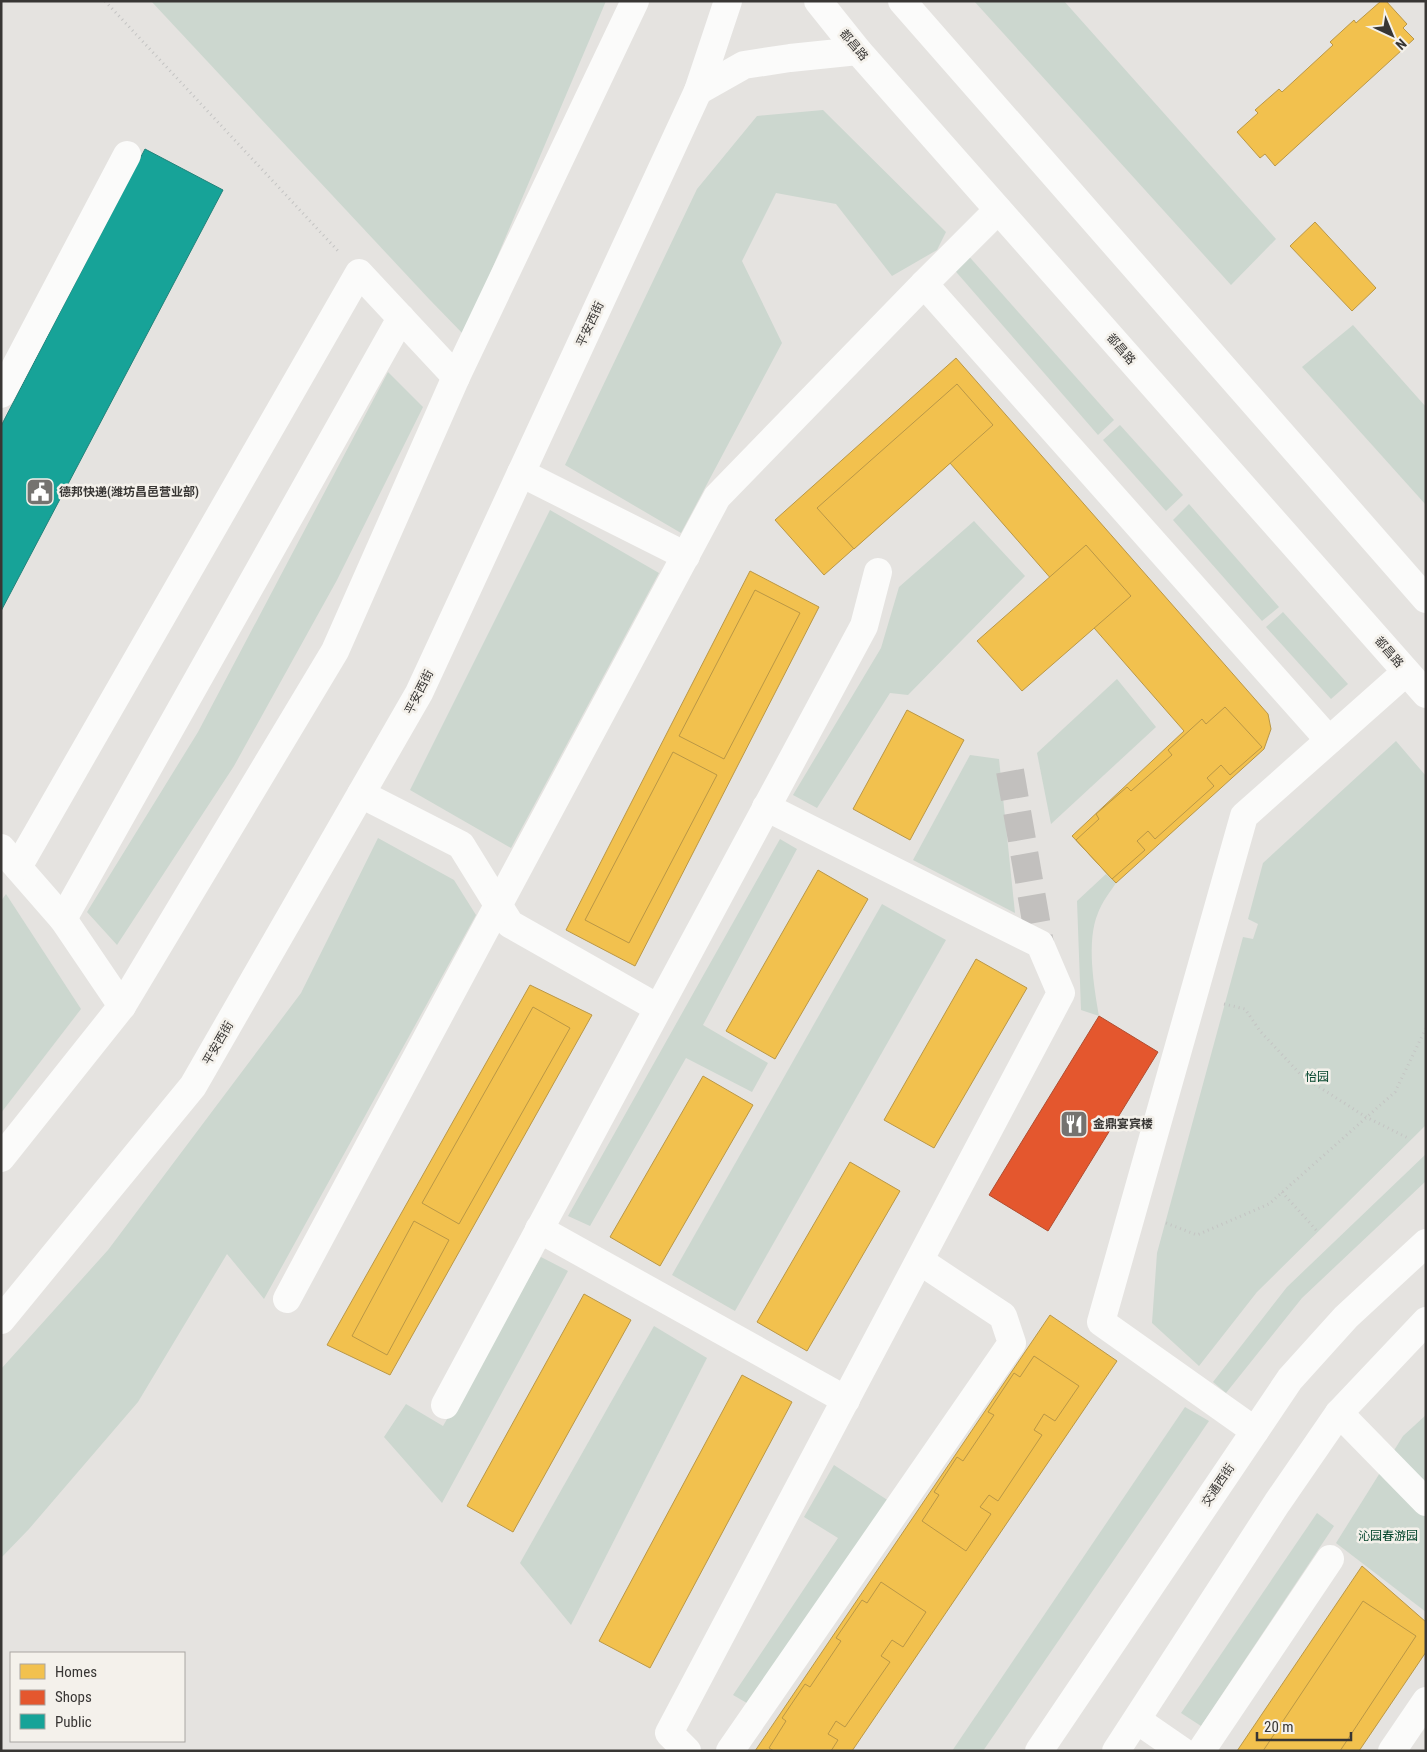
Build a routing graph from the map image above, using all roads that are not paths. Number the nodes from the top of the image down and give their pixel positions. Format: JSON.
{"nodes":[{"id":1,"x":635,"y":1,"type":"edge"},
{"id":2,"x":728,"y":1,"type":"edge"},
{"id":3,"x":818,"y":1,"type":"edge"},
{"id":4,"x":902,"y":1,"type":"edge"},
{"id":5,"x":858,"y":51,"type":"junction"},
{"id":6,"x":698,"y":91,"type":"junction"},
{"id":7,"x":127,"y":155,"type":"dead end"},
{"id":8,"x":998,"y":210,"type":"junction"},
{"id":9,"x":924,"y":284,"type":"junction"},
{"id":10,"x":401,"y":318,"type":"junction"},
{"id":11,"x":456,"y":377,"type":"junction"},
{"id":12,"x":1,"y":394,"type":"edge"},
{"id":13,"x":521,"y":473,"type":"junction"},
{"id":14,"x":686,"y":556,"type":"junction"},
{"id":15,"x":878,"y":572,"type":"dead end"},
{"id":16,"x":1426,"y":599,"type":"edge"},
{"id":17,"x":1406,"y":672,"type":"junction"},
{"id":18,"x":1426,"y":694,"type":"edge"},
{"id":19,"x":1329,"y":740,"type":"junction"},
{"id":20,"x":361,"y":794,"type":"junction"},
{"id":21,"x":766,"y":807,"type":"junction"},
{"id":22,"x":10,"y":858,"type":"edge"},
{"id":23,"x":499,"y":905,"type":"junction"},
{"id":24,"x":64,"y":919,"type":"junction"},
{"id":25,"x":122,"y":1006,"type":"junction"},
{"id":26,"x":658,"y":1008,"type":"junction"},
{"id":27,"x":1,"y":1158,"type":"edge"},
{"id":28,"x":539,"y":1229,"type":"junction"},
{"id":29,"x":1426,"y":1243,"type":"edge"},
{"id":30,"x":920,"y":1261,"type":"junction"},
{"id":31,"x":288,"y":1298,"type":"dead end"},
{"id":32,"x":1,"y":1320,"type":"edge"},
{"id":33,"x":1426,"y":1321,"type":"edge"},
{"id":34,"x":846,"y":1400,"type":"junction"},
{"id":35,"x":445,"y":1405,"type":"dead end"},
{"id":36,"x":1339,"y":1413,"type":"junction"},
{"id":37,"x":1255,"y":1431,"type":"junction"},
{"id":38,"x":1426,"y":1502,"type":"edge"},
{"id":39,"x":1330,"y":1559,"type":"dead end"},
{"id":40,"x":1426,"y":1701,"type":"edge"},
{"id":41,"x":1137,"y":1720,"type":"junction"},
{"id":42,"x":687,"y":1751,"type":"edge"},
{"id":43,"x":730,"y":1751,"type":"edge"},
{"id":44,"x":1039,"y":1751,"type":"edge"},
{"id":45,"x":1116,"y":1751,"type":"edge"},
{"id":46,"x":1182,"y":1751,"type":"edge"},
{"id":47,"x":1201,"y":1751,"type":"edge"},
{"id":48,"x":1392,"y":1751,"type":"edge"}],
"edges":[{"from":1,"to":11,"type":"main road"},
{"from":2,"to":6,"type":"main road","name":"平安西街"},
{"from":3,"to":5,"type":"main road","name":"都昌路"},
{"from":4,"to":16,"type":"main road"},
{"from":5,"to":6,"type":"main road"},
{"from":5,"to":8,"type":"main road","name":"都昌路"},
{"from":6,"to":13,"type":"main road","name":"平安西街"},
{"from":7,"to":12,"type":"main road"},
{"from":8,"to":9,"type":"main road"},
{"from":8,"to":17,"type":"main road","name":"都昌路"},
{"from":9,"to":14,"type":"main road"},
{"from":9,"to":19,"type":"main road"},
{"from":10,"to":11,"type":"main road"},
{"from":10,"to":22,"type":"main road"},
{"from":10,"to":24,"type":"main road"},
{"from":11,"to":25,"type":"main road"},
{"from":13,"to":14,"type":"main road"},
{"from":13,"to":20,"type":"main road","name":"平安西街"},
{"from":14,"to":23,"type":"main road"},
{"from":15,"to":21,"type":"main road"},
{"from":17,"to":18,"type":"main road","name":"都昌路"},
{"from":17,"to":19,"type":"main road"},
{"from":19,"to":37,"type":"main road"},
{"from":20,"to":23,"type":"main road"},
{"from":20,"to":32,"type":"main road","name":"平安西街"},
{"from":21,"to":26,"type":"main road"},
{"from":21,"to":30,"type":"main road"},
{"from":22,"to":24,"type":"main road"},
{"from":23,"to":26,"type":"main road"},
{"from":23,"to":31,"type":"main road"},
{"from":24,"to":25,"type":"main road"},
{"from":25,"to":27,"type":"main road"},
{"from":26,"to":28,"type":"main road"},
{"from":28,"to":34,"type":"main road"},
{"from":28,"to":35,"type":"main road"},
{"from":29,"to":37,"type":"main road","name":"交通西街"},
{"from":30,"to":34,"type":"main road"},
{"from":30,"to":43,"type":"main road"},
{"from":33,"to":36,"type":"main road"},
{"from":34,"to":42,"type":"main road"},
{"from":36,"to":38,"type":"main road"},
{"from":36,"to":41,"type":"main road"},
{"from":37,"to":44,"type":"main road","name":"交通西街"},
{"from":39,"to":47,"type":"main road"},
{"from":40,"to":48,"type":"main road"},
{"from":41,"to":45,"type":"main road"},
{"from":41,"to":46,"type":"main road"}]}
